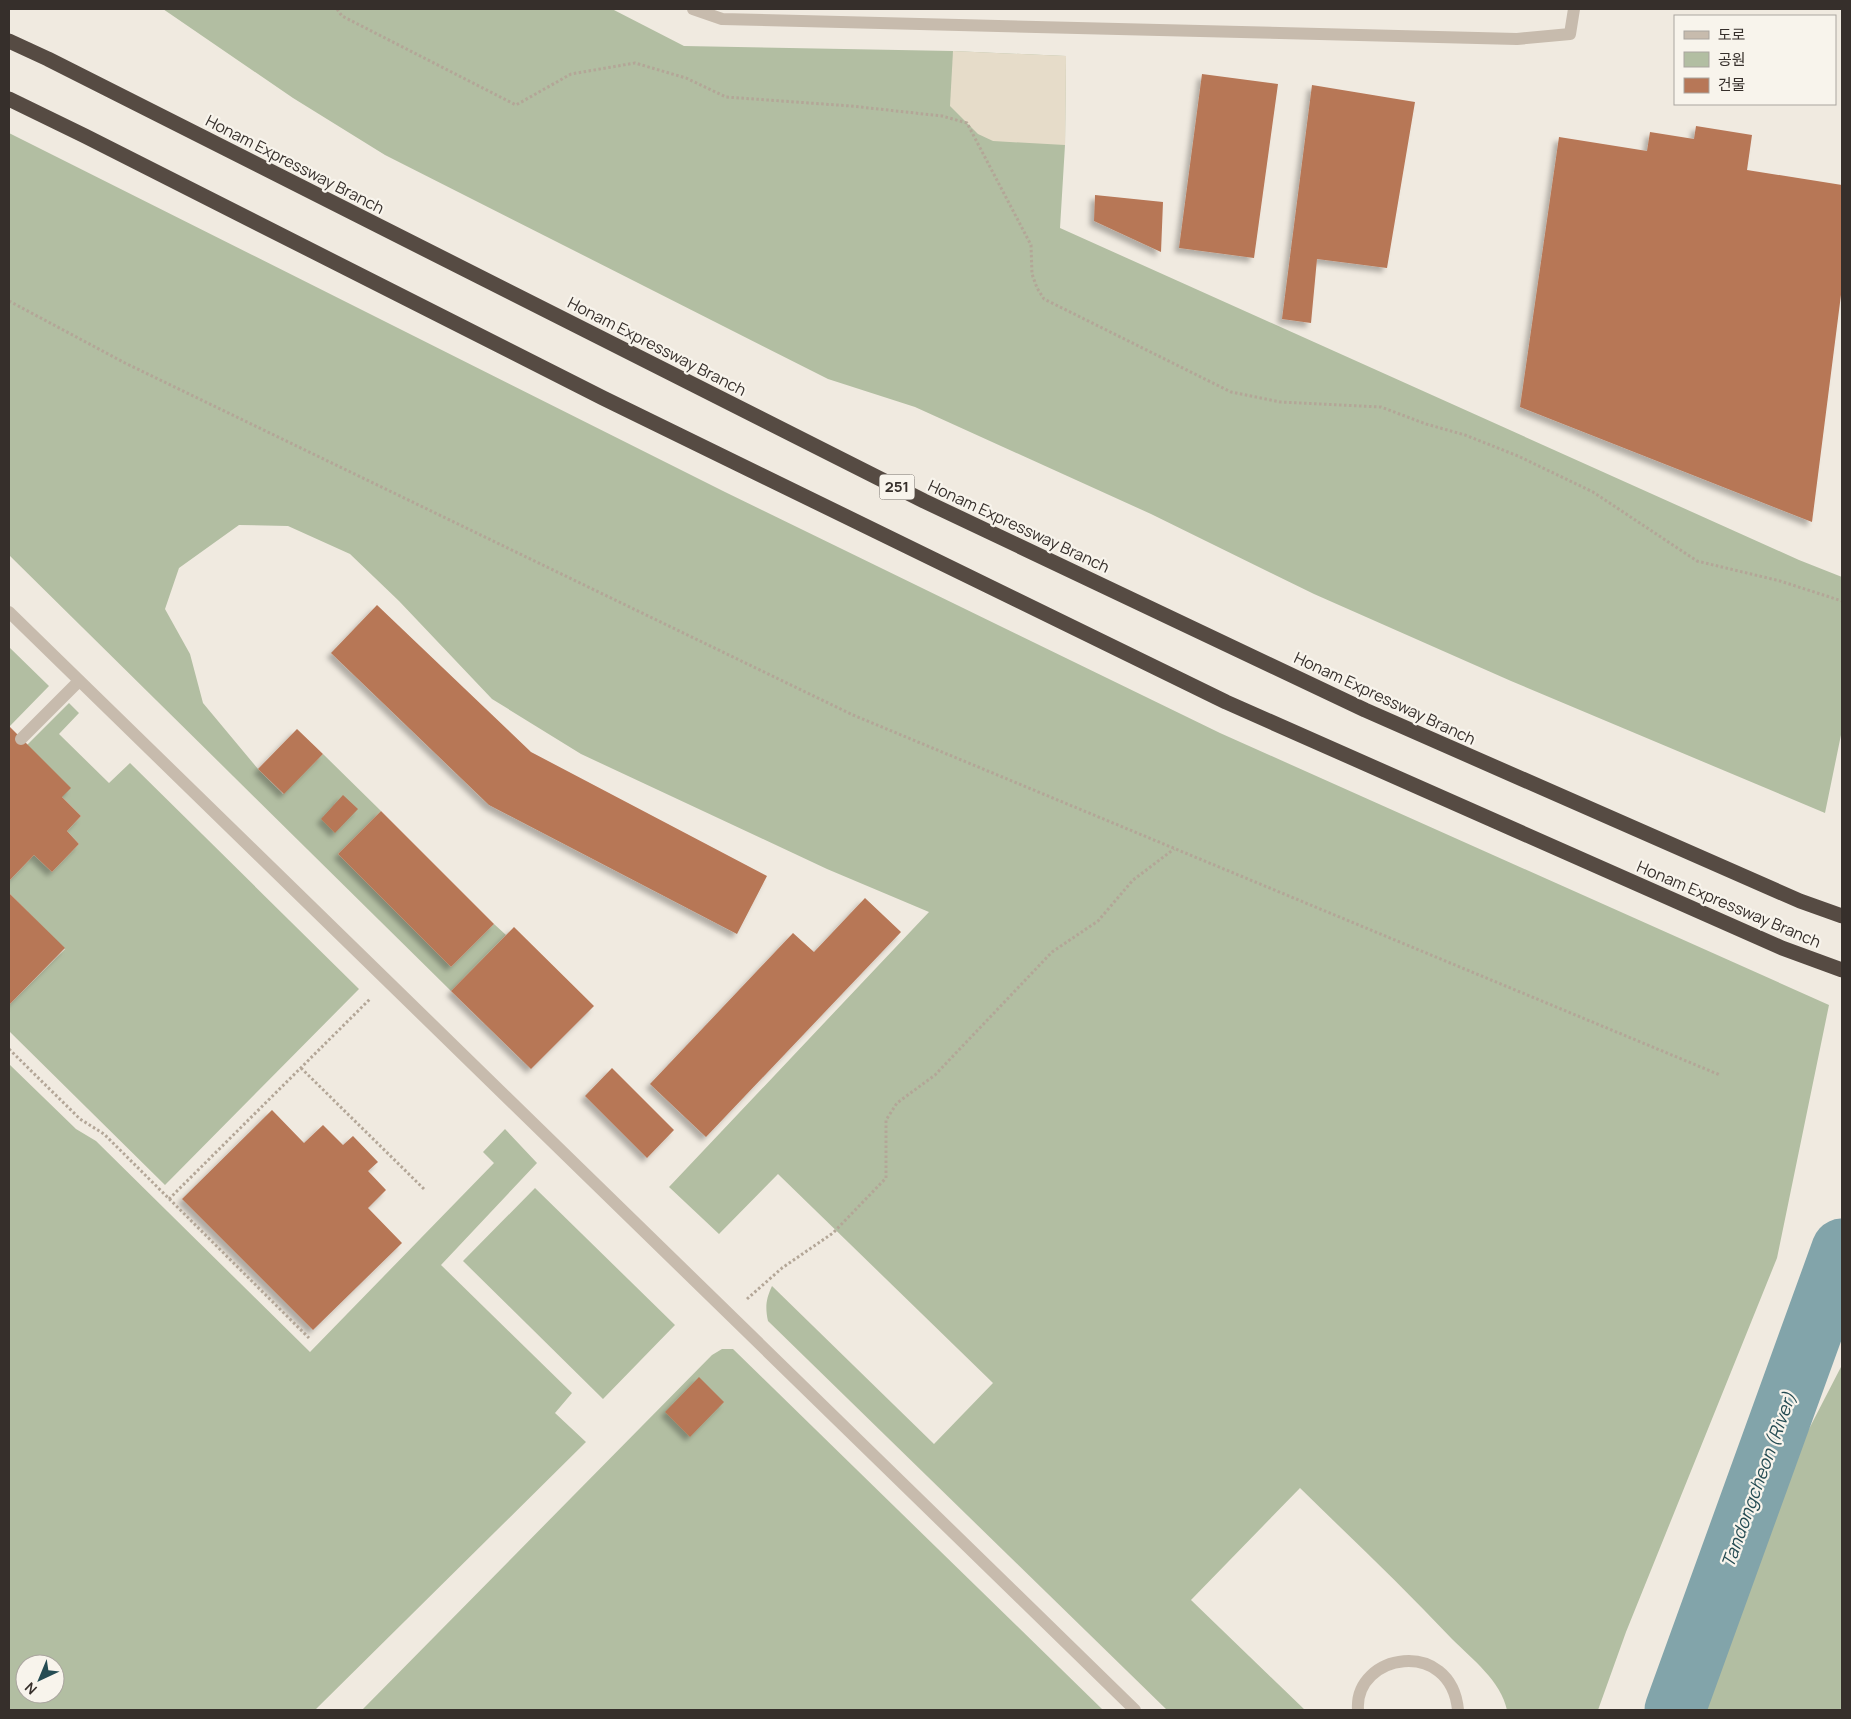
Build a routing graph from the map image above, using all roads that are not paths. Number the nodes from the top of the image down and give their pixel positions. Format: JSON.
{"nodes":[{"id":1,"x":693,"y":9,"type":"edge"},
{"id":2,"x":1574,"y":9,"type":"edge"},
{"id":3,"x":9,"y":41,"type":"edge"},
{"id":4,"x":9,"y":100,"type":"edge"},
{"id":5,"x":9,"y":612,"type":"edge"},
{"id":6,"x":79,"y":681,"type":"junction"},
{"id":7,"x":21,"y":739,"type":"dead end"},
{"id":8,"x":1842,"y":916,"type":"edge"},
{"id":9,"x":1842,"y":970,"type":"edge"},
{"id":10,"x":1135,"y":1710,"type":"edge"},
{"id":11,"x":1358,"y":1710,"type":"edge"},
{"id":12,"x":1458,"y":1710,"type":"edge"}],
"edges":[{"from":1,"to":2,"type":"street"},
{"from":3,"to":8,"type":"highway","name":"Honam Expressway Branch","number":"251"},
{"from":4,"to":9,"type":"highway","name":"Honam Expressway Branch"},
{"from":5,"to":6,"type":"street"},
{"from":6,"to":7,"type":"street"},
{"from":6,"to":10,"type":"street"},
{"from":11,"to":12,"type":"street"}]}
